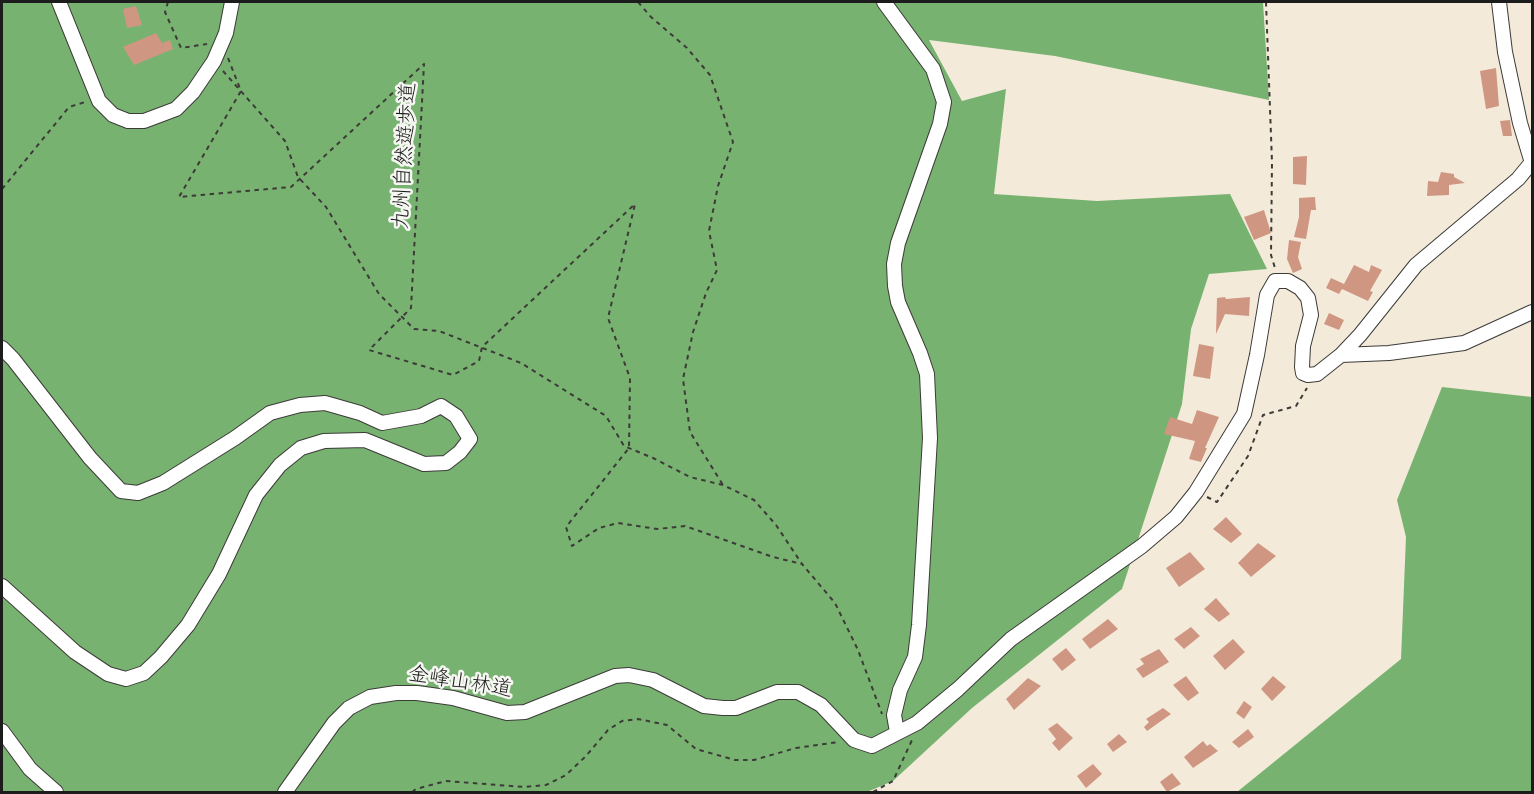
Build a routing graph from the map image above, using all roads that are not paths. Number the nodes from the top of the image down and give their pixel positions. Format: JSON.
{"nodes":[{"id":1,"x":59,"y":2,"type":"edge"},
{"id":2,"x":232,"y":2,"type":"edge"},
{"id":3,"x":884,"y":2,"type":"edge"},
{"id":4,"x":1499,"y":2,"type":"edge"},
{"id":5,"x":1532,"y":163,"type":"edge"},
{"id":6,"x":1533,"y":312,"type":"edge"},
{"id":7,"x":2,"y":348,"type":"edge"},
{"id":8,"x":1341,"y":355,"type":"junction"},
{"id":9,"x":2,"y":586,"type":"edge"},
{"id":10,"x":2,"y":731,"type":"edge"},
{"id":11,"x":897,"y":732,"type":"junction"},
{"id":12,"x":56,"y":792,"type":"edge"},
{"id":13,"x":285,"y":792,"type":"edge"}],
"edges":[{"from":1,"to":2,"type":"street"},
{"from":3,"to":11,"type":"street"},
{"from":4,"to":5,"type":"street"},
{"from":5,"to":8,"type":"street"},
{"from":6,"to":8,"type":"street"},
{"from":7,"to":9,"type":"street"},
{"from":8,"to":11,"type":"street"},
{"from":10,"to":12,"type":"street"},
{"from":11,"to":13,"type":"street","name":"金峰山林道"}]}
